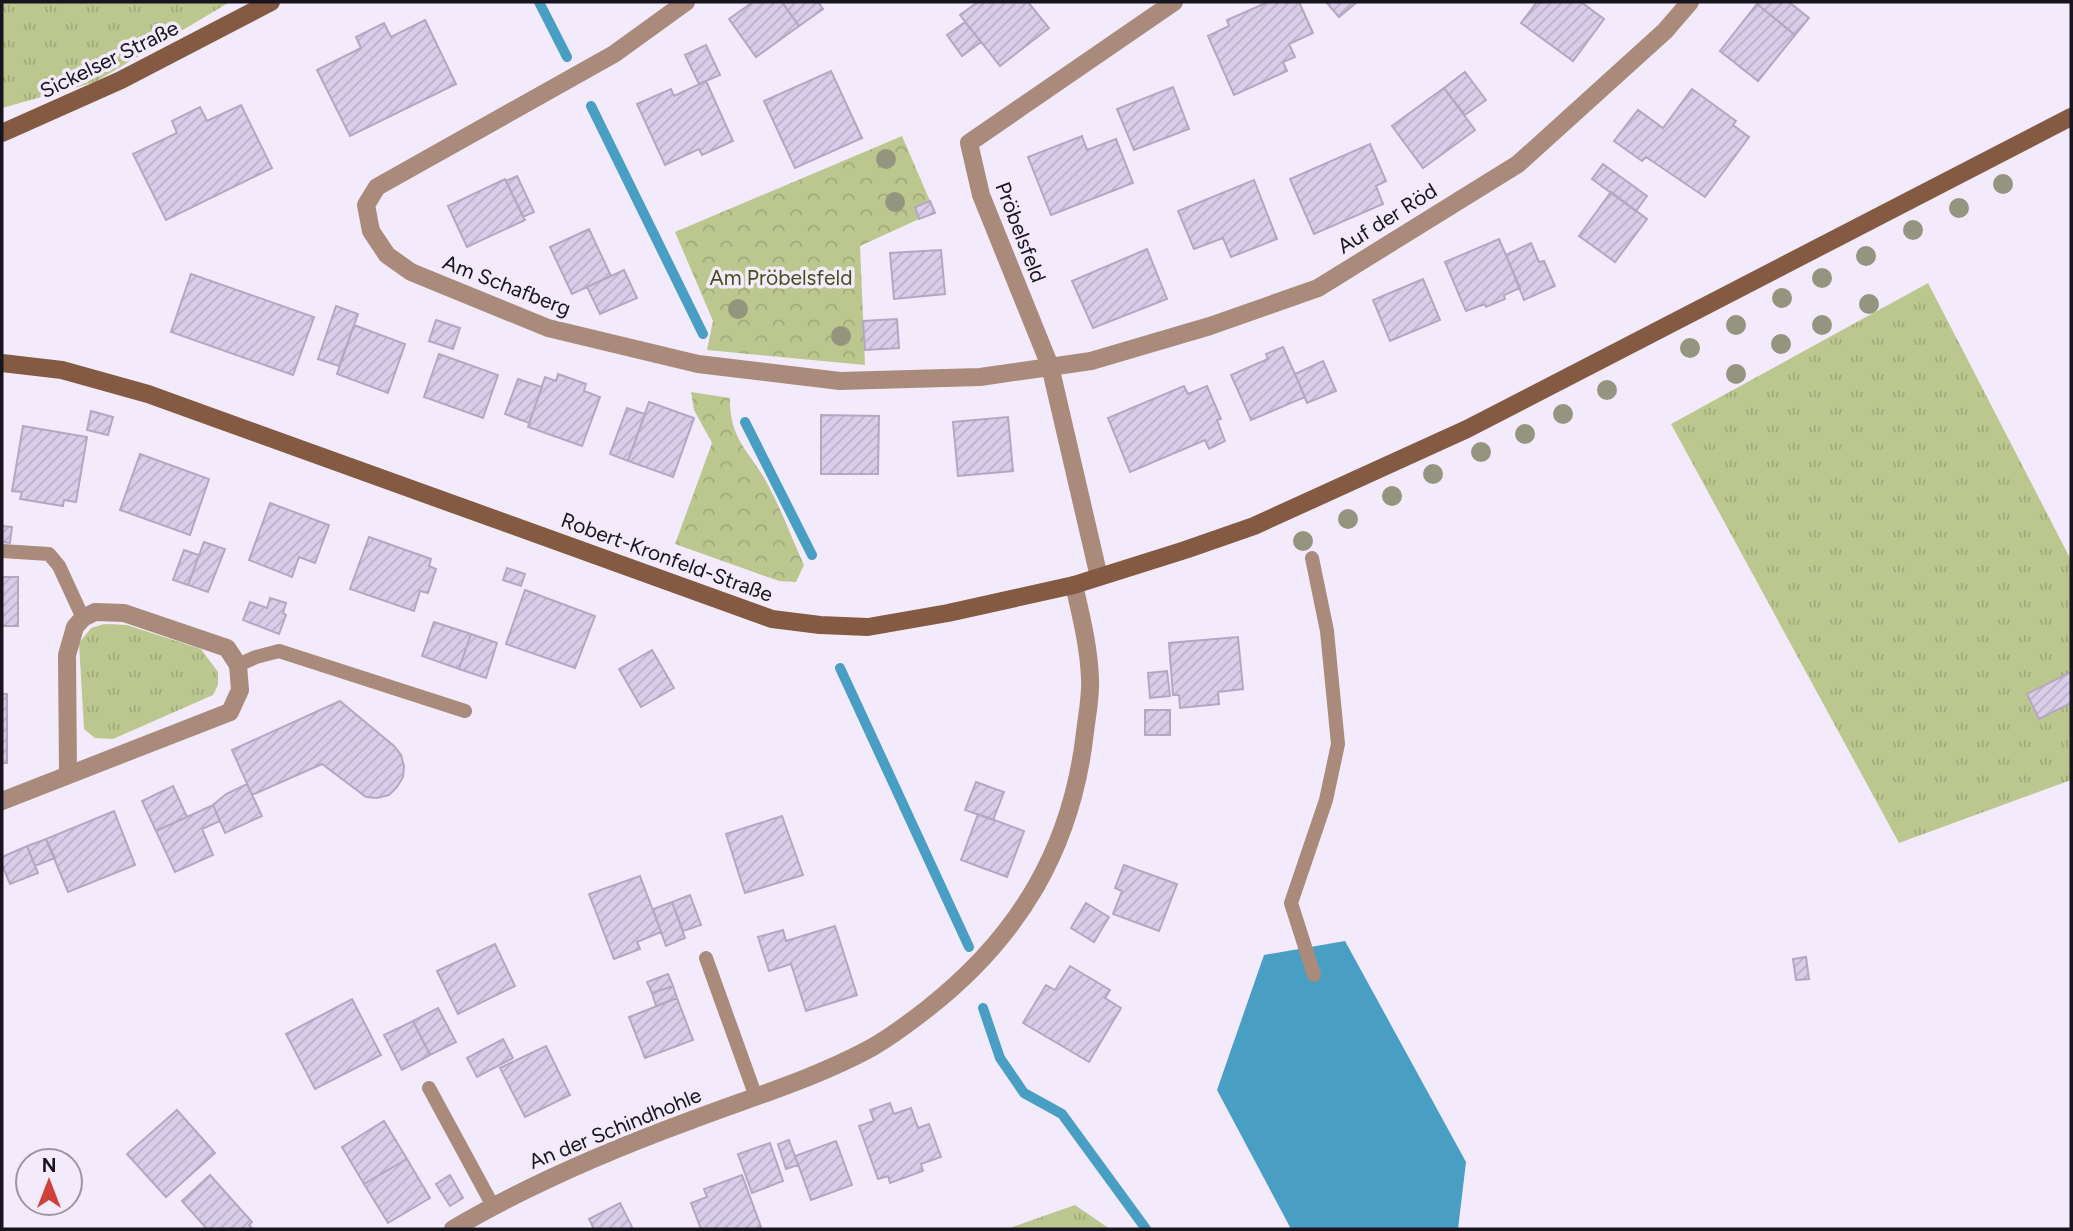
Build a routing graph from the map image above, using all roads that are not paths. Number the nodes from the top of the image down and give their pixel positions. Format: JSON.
{"nodes":[{"id":1,"x":271,"y":2,"type":"edge"},
{"id":2,"x":686,"y":2,"type":"edge"},
{"id":3,"x":1174,"y":2,"type":"edge"},
{"id":4,"x":1690,"y":2,"type":"edge"},
{"id":5,"x":2071,"y":117,"type":"edge"},
{"id":6,"x":2,"y":133,"type":"edge"},
{"id":7,"x":2,"y":363,"type":"edge"},
{"id":8,"x":1049,"y":366,"type":"junction"},
{"id":9,"x":2,"y":551,"type":"edge"},
{"id":10,"x":1312,"y":558,"type":"dead end"},
{"id":11,"x":1099,"y":578,"type":"junction"},
{"id":12,"x":1074,"y":585,"type":"junction"},
{"id":13,"x":83,"y":618,"type":"junction"},
{"id":14,"x":238,"y":665,"type":"junction"},
{"id":15,"x":465,"y":711,"type":"dead end"},
{"id":16,"x":68,"y":774,"type":"junction"},
{"id":17,"x":2,"y":801,"type":"edge"},
{"id":18,"x":706,"y":958,"type":"dead end"},
{"id":19,"x":1314,"y":975,"type":"dead end"},
{"id":20,"x":429,"y":1088,"type":"dead end"},
{"id":21,"x":756,"y":1097,"type":"junction"},
{"id":22,"x":493,"y":1206,"type":"junction"},
{"id":23,"x":453,"y":1229,"type":"edge"}],
"edges":[{"from":1,"to":6,"type":"street","name":"Sickelser Straße"},
{"from":2,"to":8,"type":"street","name":"Am Schafberg"},
{"from":3,"to":8,"type":"street","name":"Pröbelsfeld"},
{"from":4,"to":8,"type":"street","name":"Auf der Röd"},
{"from":5,"to":11,"type":"street","name":"Robert-Kronfeld-Straße"},
{"from":7,"to":12,"type":"street","name":"Robert-Kronfeld-Straße"},
{"from":8,"to":11,"type":"street","name":"Pröbelsfeld"},
{"from":9,"to":13,"type":"lane"},
{"from":10,"to":19,"type":"lane"},
{"from":11,"to":12,"type":"street","name":"Robert-Kronfeld-Straße"},
{"from":12,"to":21,"type":"street","name":"An der Schindhohle"},
{"from":13,"to":14,"type":"street"},
{"from":13,"to":16,"type":"street"},
{"from":14,"to":15,"type":"lane"},
{"from":14,"to":16,"type":"street"},
{"from":16,"to":17,"type":"street"},
{"from":18,"to":21,"type":"lane"},
{"from":20,"to":22,"type":"lane"},
{"from":21,"to":22,"type":"street","name":"An der Schindhohle"},
{"from":22,"to":23,"type":"street","name":"An der Schindhohle"}]}
